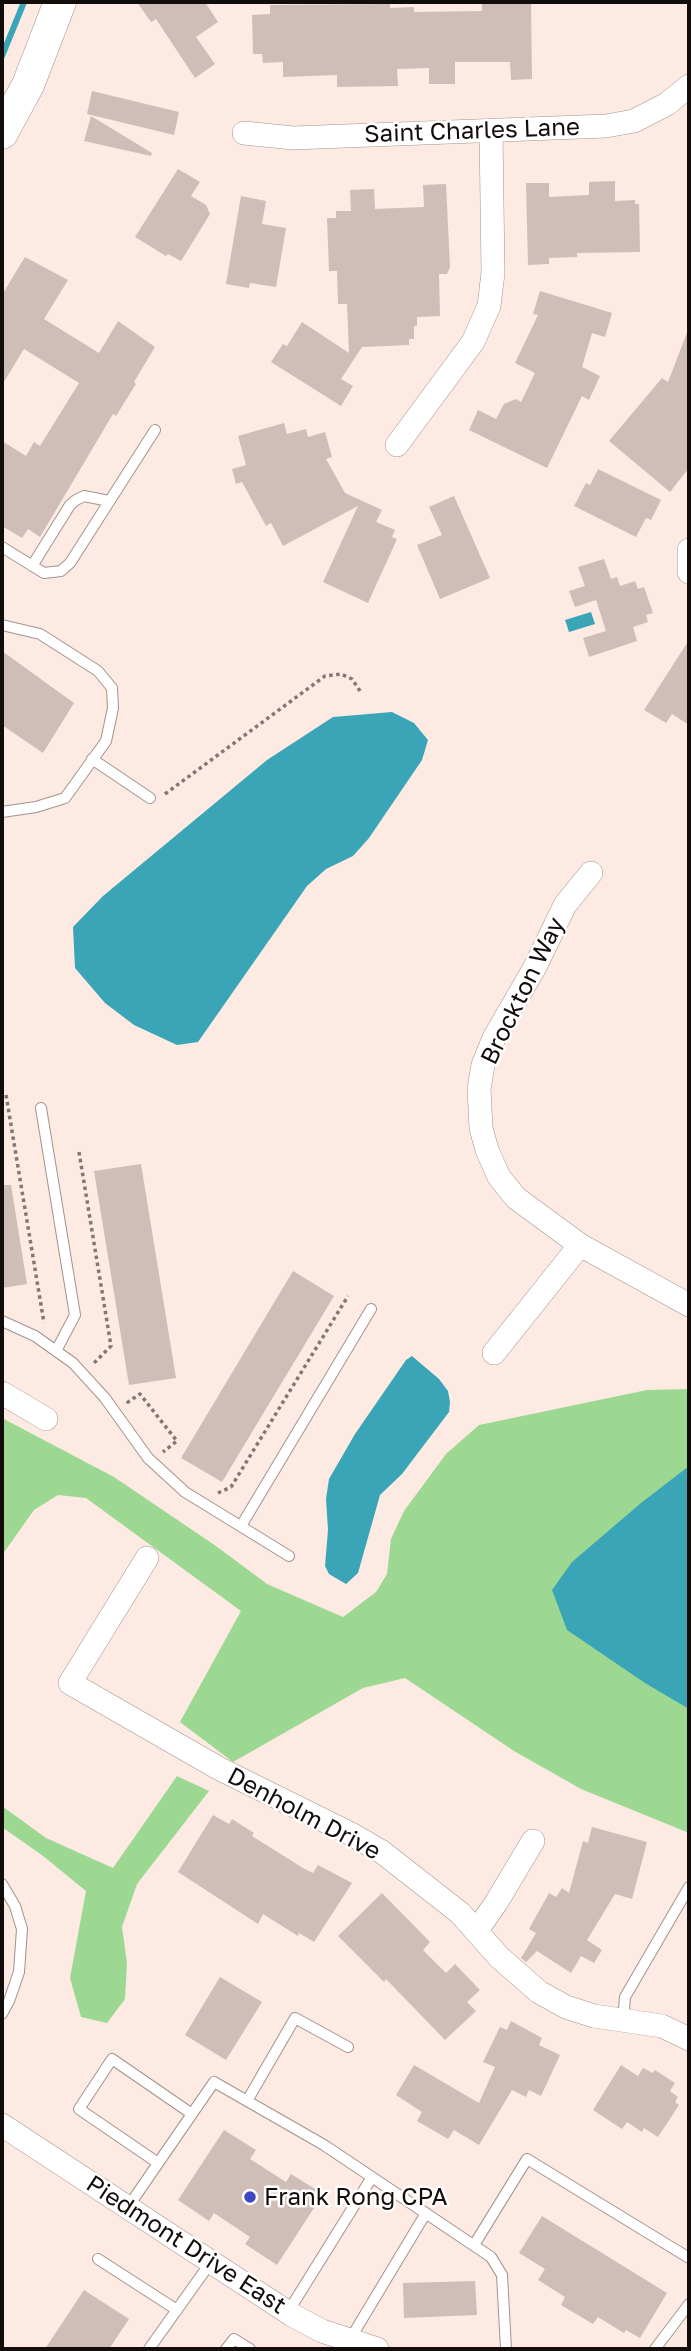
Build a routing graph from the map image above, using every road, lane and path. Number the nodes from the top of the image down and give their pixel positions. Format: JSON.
{"nodes":[{"id":1,"x":60,"y":2,"type":"edge"},
{"id":2,"x":689,"y":86,"type":"edge"},
{"id":3,"x":491,"y":131,"type":"junction"},
{"id":4,"x":2,"y":133,"type":"edge"},
{"id":5,"x":244,"y":133,"type":"dead end"},
{"id":6,"x":155,"y":430,"type":"dead end"},
{"id":7,"x":397,"y":445,"type":"dead end"},
{"id":8,"x":109,"y":501,"type":"junction"},
{"id":9,"x":2,"y":547,"type":"edge"},
{"id":10,"x":689,"y":550,"type":"edge"},
{"id":11,"x":32,"y":566,"type":"junction"},
{"id":12,"x":689,"y":572,"type":"edge"},
{"id":13,"x":2,"y":625,"type":"edge"},
{"id":14,"x":362,"y":694,"type":"dead end"},
{"id":15,"x":92,"y":759,"type":"junction"},
{"id":16,"x":150,"y":798,"type":"joint"},
{"id":17,"x":2,"y":812,"type":"edge"},
{"id":18,"x":591,"y":873,"type":"dead end"},
{"id":19,"x":6,"y":1095,"type":"dead end"},
{"id":20,"x":41,"y":1108,"type":"dead end"},
{"id":21,"x":79,"y":1152,"type":"dead end"},
{"id":22,"x":580,"y":1245,"type":"junction"},
{"id":23,"x":348,"y":1296,"type":"dead end"},
{"id":24,"x":689,"y":1305,"type":"edge"},
{"id":25,"x":371,"y":1309,"type":"dead end"},
{"id":26,"x":2,"y":1321,"type":"edge"},
{"id":27,"x":45,"y":1325,"type":"dead end"},
{"id":28,"x":56,"y":1351,"type":"junction"},
{"id":29,"x":494,"y":1353,"type":"dead end"},
{"id":30,"x":87,"y":1358,"type":"dead end"},
{"id":31,"x":120,"y":1392,"type":"dead end"},
{"id":32,"x":2,"y":1393,"type":"edge"},
{"id":33,"x":46,"y":1419,"type":"dead end"},
{"id":34,"x":163,"y":1452,"type":"dead end"},
{"id":35,"x":213,"y":1495,"type":"dead end"},
{"id":36,"x":241,"y":1526,"type":"junction"},
{"id":37,"x":289,"y":1556,"type":"dead end"},
{"id":38,"x":147,"y":1558,"type":"dead end"},
{"id":39,"x":533,"y":1841,"type":"dead end"},
{"id":40,"x":2,"y":1884,"type":"edge"},
{"id":41,"x":689,"y":1887,"type":"edge"},
{"id":42,"x":477,"y":1930,"type":"junction"},
{"id":43,"x":2,"y":2014,"type":"edge"},
{"id":44,"x":626,"y":2020,"type":"junction"},
{"id":45,"x":689,"y":2039,"type":"edge"},
{"id":46,"x":348,"y":2047,"type":"dead end"},
{"id":47,"x":247,"y":2101,"type":"junction"},
{"id":48,"x":192,"y":2113,"type":"junction"},
{"id":49,"x":2,"y":2125,"type":"edge"},
{"id":50,"x":158,"y":2163,"type":"junction"},
{"id":51,"x":372,"y":2177,"type":"junction"},
{"id":52,"x":128,"y":2207,"type":"junction"},
{"id":53,"x":426,"y":2213,"type":"junction"},
{"id":54,"x":474,"y":2245,"type":"junction"},
{"id":55,"x":689,"y":2258,"type":"edge"},
{"id":56,"x":98,"y":2259,"type":"dead end"},
{"id":57,"x":211,"y":2262,"type":"junction"},
{"id":58,"x":689,"y":2304,"type":"edge"},
{"id":59,"x":177,"y":2310,"type":"junction"},
{"id":60,"x":288,"y":2312,"type":"junction"},
{"id":61,"x":349,"y":2341,"type":"junction"},
{"id":62,"x":149,"y":2349,"type":"edge"},
{"id":63,"x":226,"y":2349,"type":"edge"},
{"id":64,"x":250,"y":2349,"type":"edge"},
{"id":65,"x":377,"y":2349,"type":"edge"},
{"id":66,"x":506,"y":2349,"type":"edge"},
{"id":67,"x":655,"y":2349,"type":"edge"}],
"edges":[{"from":1,"to":4,"type":"street"},
{"from":2,"to":3,"type":"street","name":"Saint Charles Lane"},
{"from":3,"to":5,"type":"street","name":"Saint Charles Lane"},
{"from":3,"to":7,"type":"street"},
{"from":6,"to":8,"type":"lane"},
{"from":8,"to":11,"type":"lane"},
{"from":8,"to":11,"type":"lane"},
{"from":9,"to":11,"type":"lane"},
{"from":10,"to":12,"type":"street"},
{"from":13,"to":15,"type":"lane"},
{"from":14,"to":16,"type":"path"},
{"from":15,"to":16,"type":"lane"},
{"from":15,"to":17,"type":"lane"},
{"from":18,"to":22,"type":"street","name":"Brockton Way"},
{"from":19,"to":27,"type":"path"},
{"from":20,"to":28,"type":"lane"},
{"from":21,"to":30,"type":"path"},
{"from":22,"to":24,"type":"street","name":"Brockton Way"},
{"from":22,"to":29,"type":"street"},
{"from":23,"to":35,"type":"path"},
{"from":25,"to":36,"type":"lane"},
{"from":26,"to":28,"type":"lane"},
{"from":28,"to":36,"type":"lane"},
{"from":31,"to":34,"type":"path"},
{"from":32,"to":33,"type":"street"},
{"from":36,"to":37,"type":"lane"},
{"from":38,"to":42,"type":"street","name":"Denholm Drive"},
{"from":39,"to":42,"type":"street"},
{"from":40,"to":43,"type":"lane"},
{"from":41,"to":44,"type":"lane"},
{"from":42,"to":44,"type":"street","name":"Denholm Drive"},
{"from":44,"to":45,"type":"street","name":"Denholm Drive"},
{"from":46,"to":47,"type":"lane"},
{"from":47,"to":48,"type":"lane"},
{"from":47,"to":51,"type":"lane"},
{"from":48,"to":50,"type":"lane"},
{"from":48,"to":50,"type":"lane"},
{"from":49,"to":52,"type":"street","name":"Piedmont Drive East"},
{"from":50,"to":52,"type":"lane"},
{"from":51,"to":53,"type":"lane"},
{"from":51,"to":60,"type":"lane"},
{"from":52,"to":57,"type":"street","name":"Piedmont Drive East"},
{"from":53,"to":54,"type":"lane"},
{"from":53,"to":61,"type":"lane"},
{"from":54,"to":55,"type":"lane"},
{"from":54,"to":66,"type":"lane"},
{"from":56,"to":59,"type":"lane"},
{"from":57,"to":59,"type":"lane"},
{"from":57,"to":60,"type":"street","name":"Piedmont Drive East"},
{"from":58,"to":67,"type":"lane"},
{"from":59,"to":62,"type":"lane"},
{"from":60,"to":61,"type":"street","name":"Piedmont Drive East"},
{"from":61,"to":65,"type":"street","name":"Piedmont Drive East"},
{"from":63,"to":64,"type":"lane"}]}
